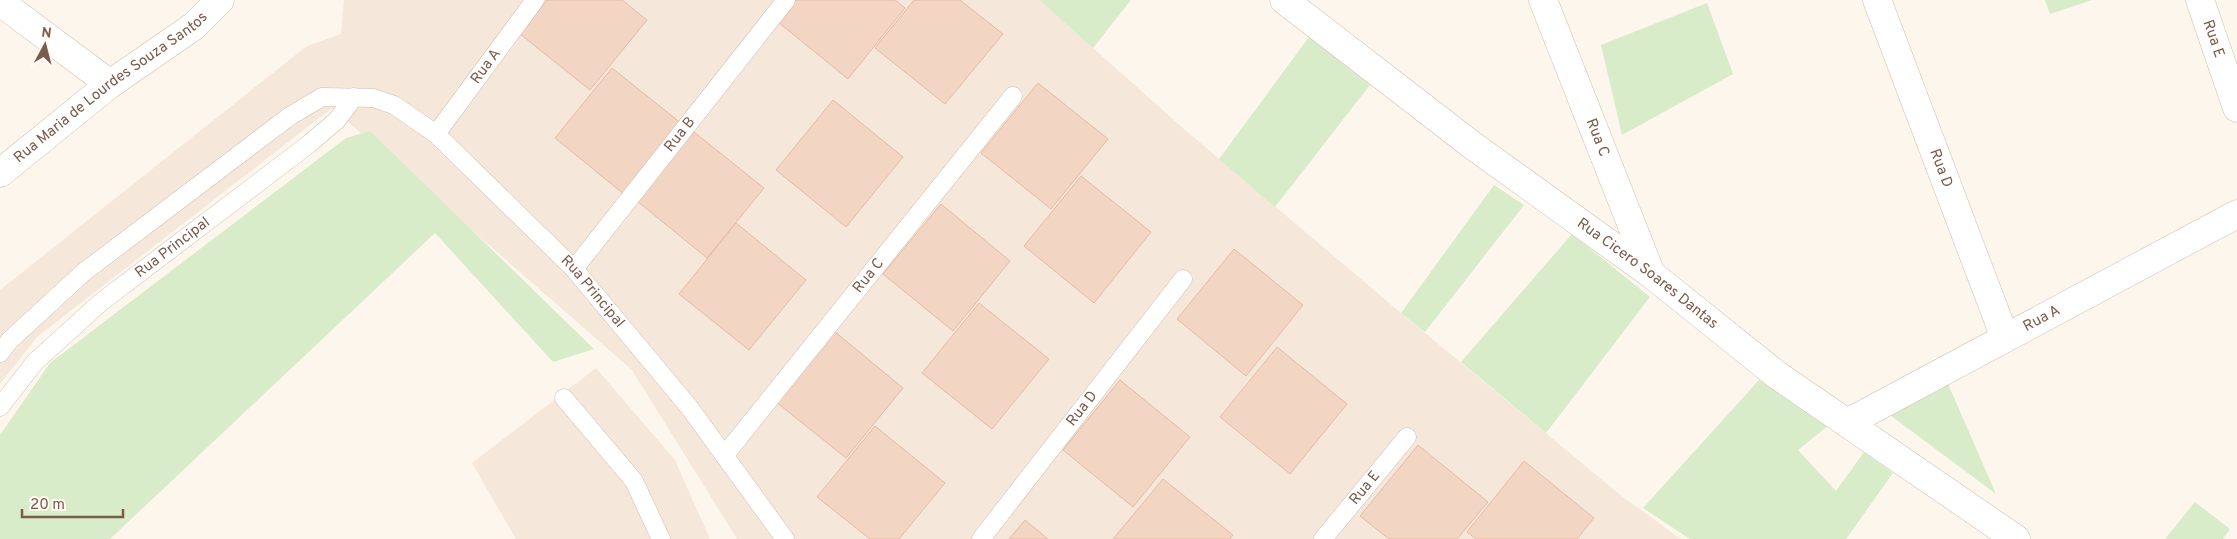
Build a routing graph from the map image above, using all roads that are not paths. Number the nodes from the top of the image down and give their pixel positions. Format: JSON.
{"nodes":[{"id":1,"x":220,"y":0,"type":"edge"},
{"id":2,"x":536,"y":0,"type":"edge"},
{"id":3,"x":786,"y":0,"type":"edge"},
{"id":4,"x":1284,"y":0,"type":"edge"},
{"id":5,"x":1543,"y":0,"type":"edge"},
{"id":6,"x":1877,"y":0,"type":"edge"},
{"id":7,"x":2200,"y":0,"type":"edge"},
{"id":8,"x":0,"y":2,"type":"edge"},
{"id":9,"x":110,"y":84,"type":"junction"},
{"id":10,"x":354,"y":96,"type":"junction"},
{"id":11,"x":1013,"y":96,"type":"dead end"},
{"id":12,"x":2237,"y":108,"type":"edge"},
{"id":13,"x":436,"y":134,"type":"junction"},
{"id":14,"x":0,"y":172,"type":"edge"},
{"id":15,"x":2237,"y":214,"type":"edge"},
{"id":16,"x":574,"y":269,"type":"junction"},
{"id":17,"x":1651,"y":274,"type":"junction"},
{"id":18,"x":1183,"y":279,"type":"dead end"},
{"id":19,"x":2005,"y":338,"type":"junction"},
{"id":20,"x":0,"y":353,"type":"edge"},
{"id":21,"x":564,"y":398,"type":"dead end"},
{"id":22,"x":0,"y":407,"type":"edge"},
{"id":23,"x":1847,"y":423,"type":"junction"},
{"id":24,"x":1407,"y":437,"type":"dead end"},
{"id":25,"x":724,"y":456,"type":"junction"},
{"id":26,"x":662,"y":539,"type":"edge"},
{"id":27,"x":785,"y":539,"type":"edge"},
{"id":28,"x":981,"y":539,"type":"edge"},
{"id":29,"x":1323,"y":539,"type":"edge"},
{"id":30,"x":2016,"y":539,"type":"edge"}],
"edges":[{"from":1,"to":9,"type":"street","name":"Rua Maria de Lourdes Souza Santos"},
{"from":2,"to":13,"type":"lane","name":"Rua A"},
{"from":3,"to":16,"type":"lane","name":"Rua B"},
{"from":4,"to":17,"type":"street","name":"Rua Cicero Soares Dantas"},
{"from":5,"to":17,"type":"street","name":"Rua C"},
{"from":6,"to":19,"type":"street","name":"Rua D"},
{"from":7,"to":12,"type":"street","name":"Rua E"},
{"from":8,"to":9,"type":"street"},
{"from":9,"to":14,"type":"street","name":"Rua Maria de Lourdes Souza Santos"},
{"from":10,"to":13,"type":"lane","name":"Rua Principal"},
{"from":10,"to":20,"type":"lane","name":"Rua Principal"},
{"from":10,"to":22,"type":"lane","name":"Rua Principal"},
{"from":11,"to":25,"type":"lane","name":"Rua C"},
{"from":13,"to":16,"type":"lane","name":"Rua Principal"},
{"from":15,"to":19,"type":"street","name":"Rua A"},
{"from":16,"to":25,"type":"lane","name":"Rua Principal"},
{"from":17,"to":23,"type":"street","name":"Rua Cicero Soares Dantas"},
{"from":18,"to":28,"type":"lane","name":"Rua D"},
{"from":19,"to":23,"type":"street","name":"Rua A"},
{"from":21,"to":26,"type":"lane"},
{"from":23,"to":30,"type":"street","name":"Rua Cicero Soares Dantas"},
{"from":24,"to":29,"type":"lane","name":"Rua E"},
{"from":25,"to":27,"type":"lane","name":"Rua Principal"}]}
